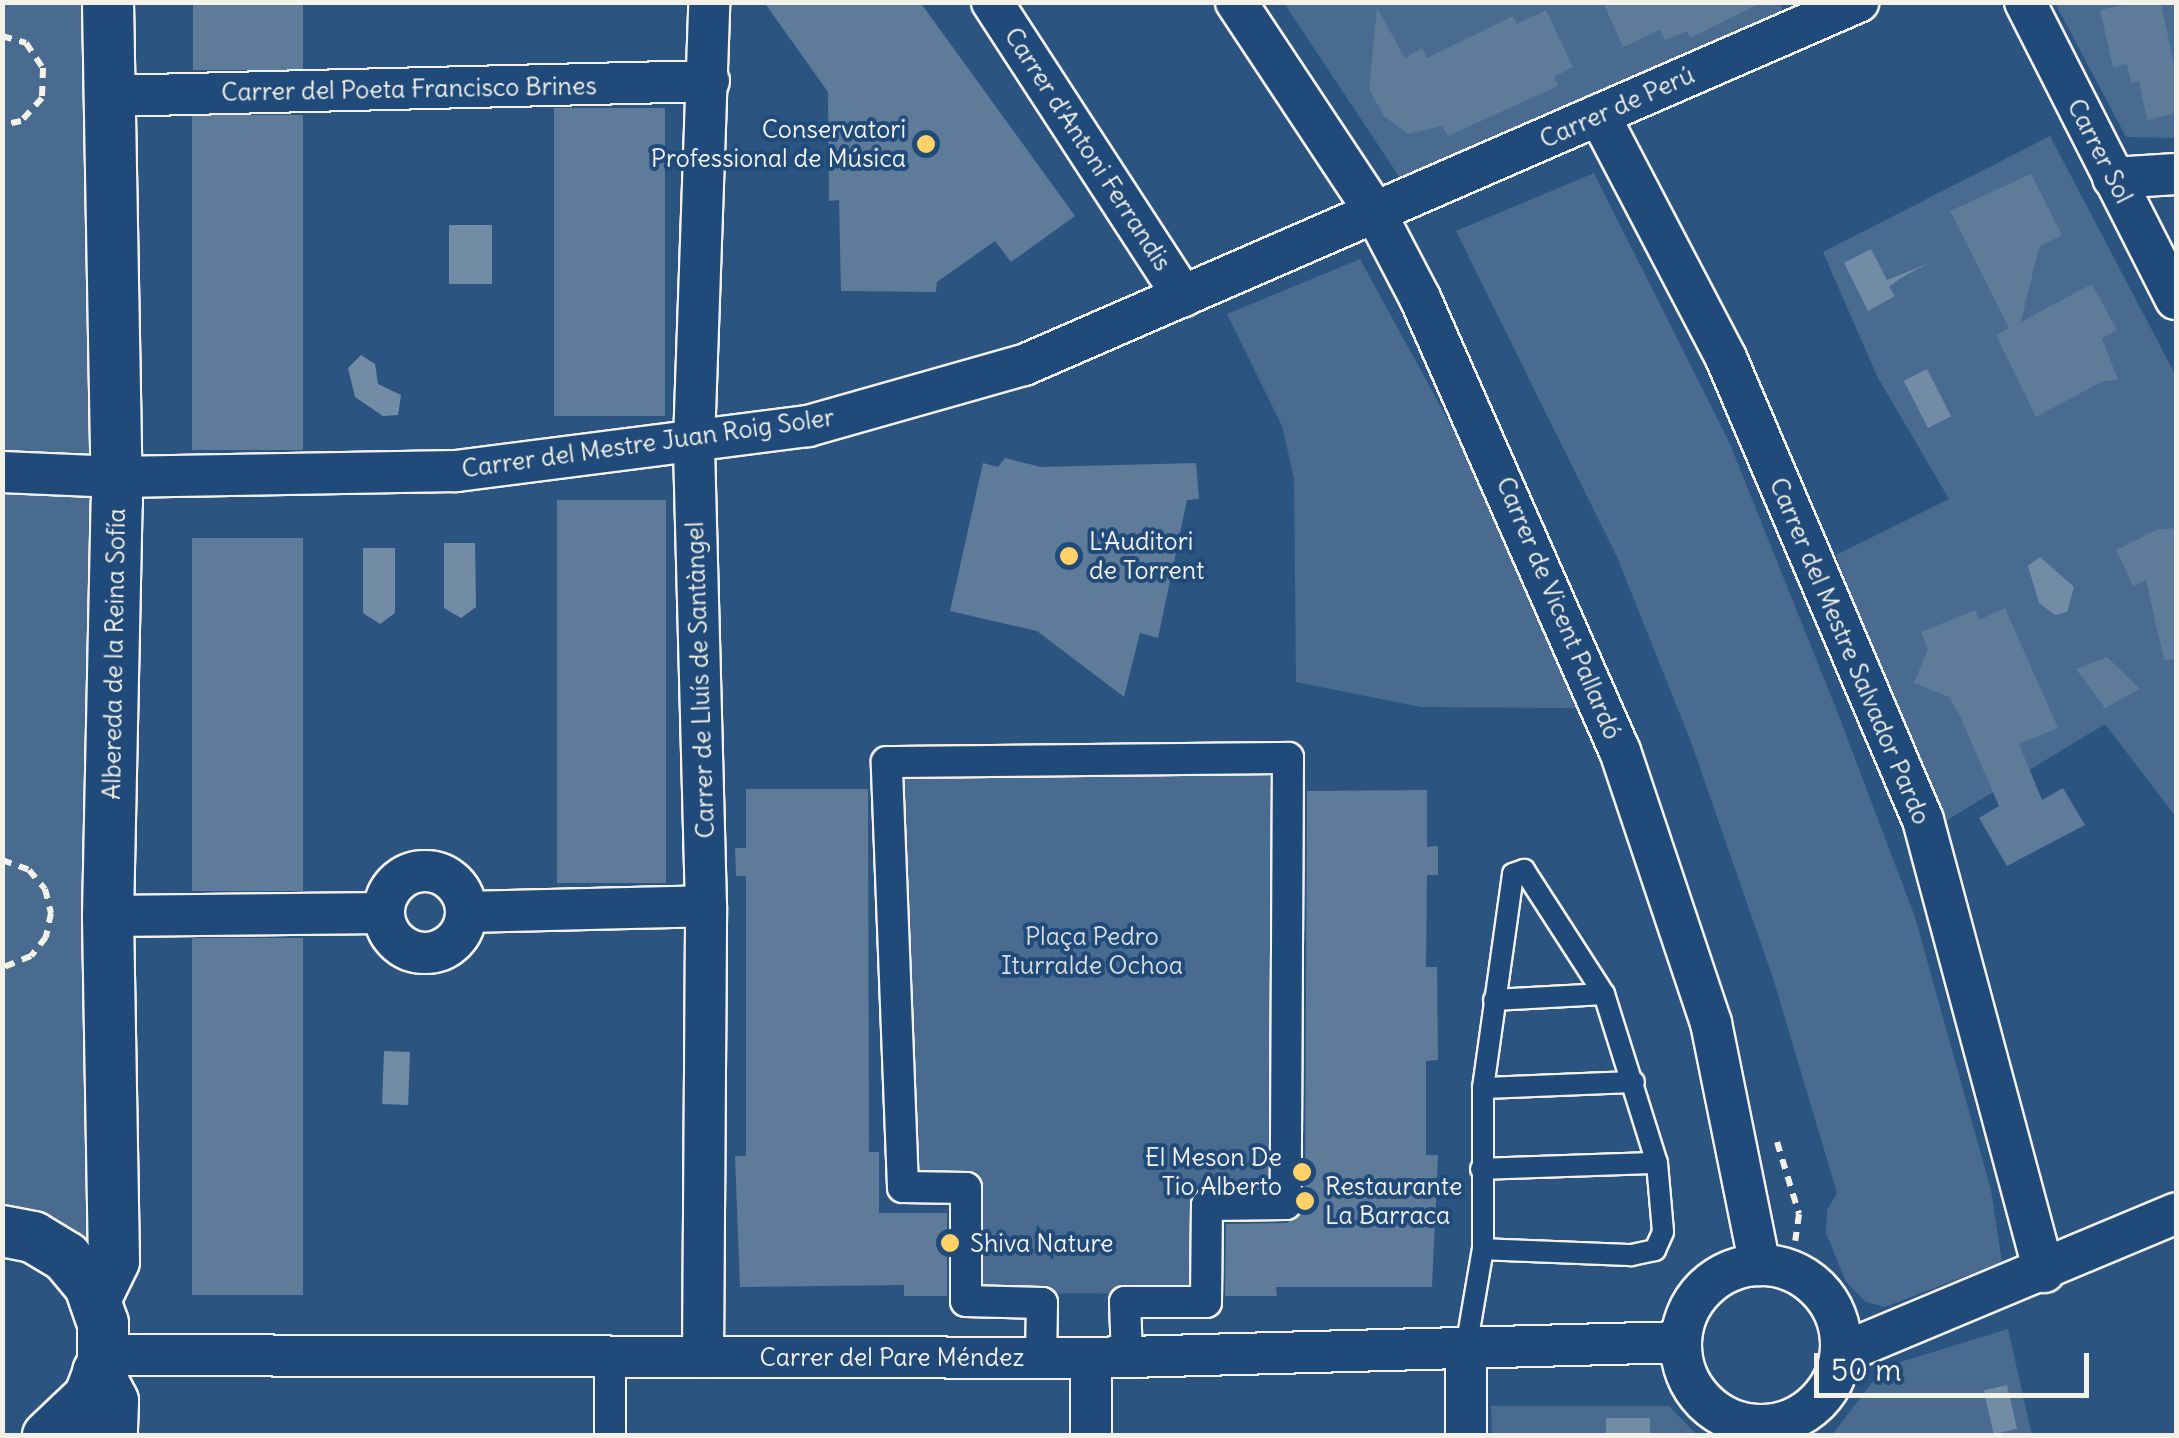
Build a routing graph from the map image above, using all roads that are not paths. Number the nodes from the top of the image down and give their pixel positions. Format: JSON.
{"nodes":[{"id":1,"x":108,"y":2,"type":"edge"},
{"id":2,"x":709,"y":2,"type":"edge"},
{"id":3,"x":992,"y":2,"type":"edge"},
{"id":4,"x":1236,"y":2,"type":"edge"},
{"id":5,"x":1858,"y":2,"type":"edge"},
{"id":6,"x":2025,"y":2,"type":"edge"},
{"id":7,"x":709,"y":81,"type":"junction"},
{"id":8,"x":109,"y":96,"type":"junction"},
{"id":9,"x":1598,"y":115,"type":"junction"},
{"id":10,"x":2176,"y":174,"type":"edge"},
{"id":11,"x":2113,"y":178,"type":"junction"},
{"id":12,"x":1375,"y":212,"type":"junction"},
{"id":13,"x":1183,"y":296,"type":"junction"},
{"id":14,"x":2176,"y":299,"type":"edge"},
{"id":15,"x":694,"y":442,"type":"junction"},
{"id":16,"x":2,"y":472,"type":"edge"},
{"id":17,"x":117,"y":477,"type":"junction"},
{"id":18,"x":706,"y":906,"type":"junction"},
{"id":19,"x":466,"y":912,"type":"junction"},
{"id":20,"x":383,"y":913,"type":"junction"},
{"id":21,"x":108,"y":916,"type":"junction"},
{"id":22,"x":1604,"y":994,"type":"junction"},
{"id":23,"x":1494,"y":1000,"type":"junction"},
{"id":24,"x":1634,"y":1082,"type":"junction"},
{"id":25,"x":1484,"y":1088,"type":"junction"},
{"id":26,"x":1657,"y":1163,"type":"junction"},
{"id":27,"x":1482,"y":1169,"type":"junction"},
{"id":28,"x":2176,"y":1214,"type":"edge"},
{"id":29,"x":2,"y":1231,"type":"edge"},
{"id":30,"x":1483,"y":1250,"type":"junction"},
{"id":31,"x":1760,"y":1265,"type":"junction"},
{"id":32,"x":2044,"y":1272,"type":"junction"},
{"id":33,"x":95,"y":1300,"type":"junction"},
{"id":34,"x":1680,"y":1342,"type":"junction"},
{"id":35,"x":1466,"y":1348,"type":"junction"},
{"id":36,"x":1842,"y":1353,"type":"junction"},
{"id":37,"x":610,"y":1356,"type":"junction"},
{"id":38,"x":1108,"y":1357,"type":"junction"},
{"id":39,"x":704,"y":1358,"type":"junction"},
{"id":40,"x":1040,"y":1358,"type":"junction"},
{"id":41,"x":101,"y":1363,"type":"junction"},
{"id":42,"x":1776,"y":1429,"type":"edge"},
{"id":43,"x":48,"y":1436,"type":"edge"},
{"id":44,"x":112,"y":1436,"type":"edge"},
{"id":45,"x":610,"y":1436,"type":"edge"},
{"id":46,"x":1091,"y":1436,"type":"edge"},
{"id":47,"x":1466,"y":1436,"type":"edge"}],
"edges":[{"from":1,"to":8,"type":"street","name":"Albereda de la Reina Sofía"},
{"from":2,"to":7,"type":"street","name":"Carrer de Lluís de Santàngel"},
{"from":3,"to":13,"type":"street","name":"Carrer d'Antoni Ferrandis"},
{"from":4,"to":12,"type":"street","name":"Carrer de Vicent Pallardó"},
{"from":5,"to":9,"type":"street","name":"Carrer de Perú"},
{"from":6,"to":11,"type":"street","name":"Carrer Sol"},
{"from":7,"to":8,"type":"street","name":"Carrer del Poeta Francisco Brines"},
{"from":7,"to":15,"type":"street","name":"Carrer de Lluís de Santàngel"},
{"from":8,"to":17,"type":"street","name":"Albereda de la Reina Sofía"},
{"from":9,"to":12,"type":"street","name":"Carrer de Perú"},
{"from":9,"to":32,"type":"street","name":"Carrer del Mestre Salvador Pardo"},
{"from":10,"to":11,"type":"street"},
{"from":11,"to":14,"type":"street","name":"Carrer Sol"},
{"from":12,"to":13,"type":"street","name":"Carrer del Mestre Juan Roig Soler"},
{"from":12,"to":31,"type":"street","name":"Carrer de Vicent Pallardó"},
{"from":13,"to":15,"type":"street","name":"Carrer del Mestre Juan Roig Soler"},
{"from":15,"to":17,"type":"street","name":"Carrer del Mestre Juan Roig Soler"},
{"from":15,"to":18,"type":"street","name":"Carrer de Lluís de Santàngel"},
{"from":16,"to":17,"type":"street","name":"Carrer del Mestre Juan Roig Soler"},
{"from":17,"to":21,"type":"street","name":"Albereda de la Reina Sofía"},
{"from":18,"to":19,"type":"street"},
{"from":18,"to":39,"type":"street","name":"Carrer de Lluís de Santàngel"},
{"from":19,"to":20,"type":"street"},
{"from":19,"to":20,"type":"street"},
{"from":20,"to":21,"type":"street"},
{"from":21,"to":33,"type":"street","name":"Albereda de la Reina Sofía"},
{"from":22,"to":23,"type":"lane"},
{"from":22,"to":23,"type":"lane"},
{"from":22,"to":24,"type":"lane"},
{"from":23,"to":25,"type":"lane"},
{"from":24,"to":25,"type":"lane"},
{"from":24,"to":26,"type":"lane"},
{"from":25,"to":27,"type":"lane"},
{"from":26,"to":27,"type":"lane"},
{"from":26,"to":30,"type":"lane"},
{"from":27,"to":30,"type":"lane"},
{"from":28,"to":32,"type":"street"},
{"from":29,"to":33,"type":"street"},
{"from":30,"to":35,"type":"lane"},
{"from":31,"to":34,"type":"street"},
{"from":31,"to":36,"type":"street"},
{"from":32,"to":36,"type":"street"},
{"from":33,"to":41,"type":"street"},
{"from":34,"to":35,"type":"street","name":"Carrer del Pare Méndez"},
{"from":34,"to":42,"type":"street"},
{"from":35,"to":38,"type":"street","name":"Carrer del Pare Méndez"},
{"from":35,"to":47,"type":"street"},
{"from":36,"to":42,"type":"street"},
{"from":37,"to":39,"type":"street","name":"Carrer del Pare Méndez"},
{"from":37,"to":41,"type":"street","name":"Carrer del Pare Méndez"},
{"from":37,"to":45,"type":"street"},
{"from":38,"to":40,"type":"street","name":"Carrer del Pare Méndez"},
{"from":38,"to":40,"type":"street"},
{"from":38,"to":46,"type":"street"},
{"from":39,"to":40,"type":"street","name":"Carrer del Pare Méndez"},
{"from":41,"to":43,"type":"street"},
{"from":41,"to":44,"type":"street"}]}
